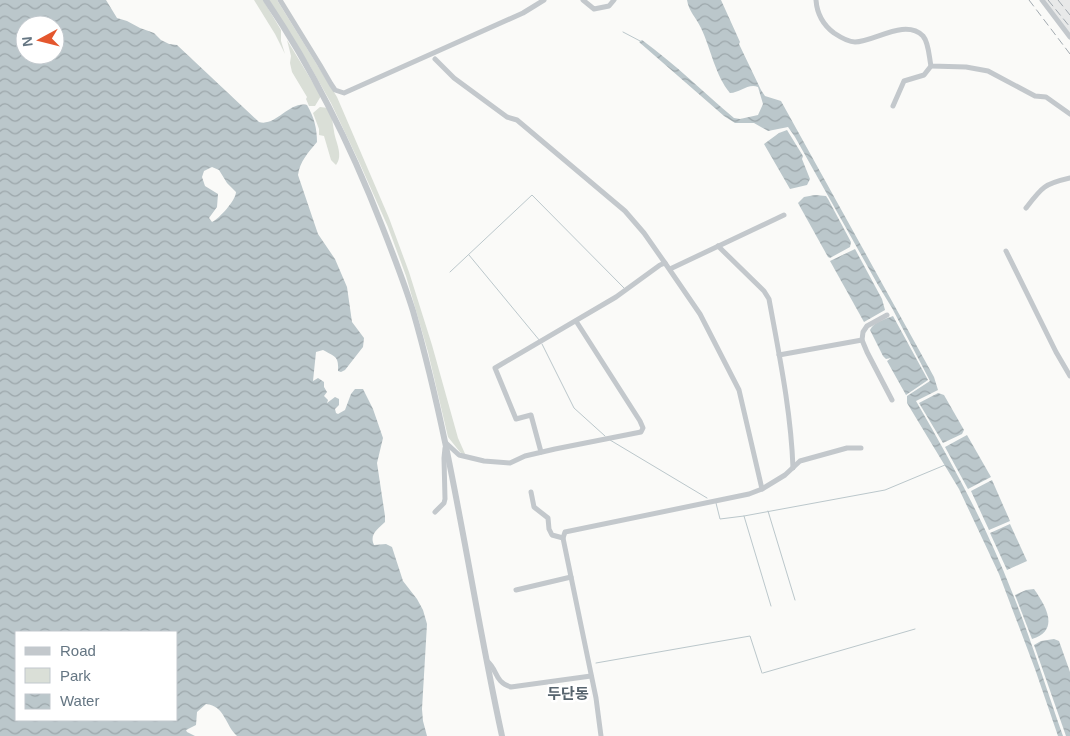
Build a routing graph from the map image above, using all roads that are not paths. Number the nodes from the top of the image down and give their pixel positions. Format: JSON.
{"nodes":[{"id":1,"x":266,"y":0,"type":"edge"},
{"id":2,"x":280,"y":0,"type":"edge"},
{"id":3,"x":544,"y":0,"type":"edge"},
{"id":4,"x":583,"y":0,"type":"edge"},
{"id":5,"x":614,"y":0,"type":"edge"},
{"id":6,"x":816,"y":0,"type":"edge"},
{"id":7,"x":1042,"y":0,"type":"edge"},
{"id":8,"x":1070,"y":37,"type":"edge"},
{"id":9,"x":435,"y":59,"type":"dead end"},
{"id":10,"x":931,"y":66,"type":"junction"},
{"id":11,"x":893,"y":106,"type":"dead end"},
{"id":12,"x":1070,"y":114,"type":"edge"},
{"id":13,"x":1070,"y":178,"type":"edge"},
{"id":14,"x":1026,"y":208,"type":"dead end"},
{"id":15,"x":784,"y":215,"type":"dead end"},
{"id":16,"x":718,"y":246,"type":"junction"},
{"id":17,"x":1006,"y":251,"type":"dead end"},
{"id":18,"x":665,"y":263,"type":"junction"},
{"id":19,"x":670,"y":269,"type":"junction"},
{"id":20,"x":887,"y":315,"type":"dead end"},
{"id":21,"x":576,"y":321,"type":"junction"},
{"id":22,"x":862,"y":340,"type":"junction"},
{"id":23,"x":779,"y":355,"type":"junction"},
{"id":24,"x":1070,"y":376,"type":"edge"},
{"id":25,"x":892,"y":400,"type":"dead end"},
{"id":26,"x":446,"y":443,"type":"junction"},
{"id":27,"x":862,"y":448,"type":"dead end"},
{"id":28,"x":542,"y":452,"type":"junction"},
{"id":29,"x":793,"y":468,"type":"junction"},
{"id":30,"x":762,"y":489,"type":"junction"},
{"id":31,"x":531,"y":492,"type":"dead end"},
{"id":32,"x":435,"y":512,"type":"dead end"},
{"id":33,"x":563,"y":538,"type":"junction"},
{"id":34,"x":572,"y":577,"type":"junction"},
{"id":35,"x":516,"y":590,"type":"dead end"},
{"id":36,"x":487,"y":661,"type":"junction"},
{"id":37,"x":591,"y":676,"type":"junction"},
{"id":38,"x":502,"y":736,"type":"edge"},
{"id":39,"x":601,"y":736,"type":"edge"}],
"edges":[{"from":1,"to":26,"type":"street"},
{"from":2,"to":3,"type":"street"},
{"from":4,"to":5,"type":"street"},
{"from":6,"to":10,"type":"street"},
{"from":7,"to":8,"type":"street"},
{"from":9,"to":18,"type":"street"},
{"from":10,"to":11,"type":"street"},
{"from":10,"to":12,"type":"street"},
{"from":13,"to":14,"type":"street"},
{"from":15,"to":16,"type":"street"},
{"from":16,"to":19,"type":"street"},
{"from":16,"to":23,"type":"street"},
{"from":17,"to":24,"type":"street"},
{"from":18,"to":19,"type":"street"},
{"from":18,"to":21,"type":"street"},
{"from":19,"to":30,"type":"street"},
{"from":20,"to":22,"type":"street"},
{"from":21,"to":28,"type":"street"},
{"from":21,"to":28,"type":"street"},
{"from":22,"to":23,"type":"street"},
{"from":22,"to":25,"type":"street"},
{"from":23,"to":29,"type":"street"},
{"from":26,"to":28,"type":"street"},
{"from":26,"to":32,"type":"street"},
{"from":26,"to":36,"type":"street"},
{"from":27,"to":29,"type":"street"},
{"from":29,"to":30,"type":"street"},
{"from":30,"to":33,"type":"street"},
{"from":31,"to":33,"type":"street"},
{"from":33,"to":34,"type":"street"},
{"from":34,"to":35,"type":"street"},
{"from":34,"to":37,"type":"street"},
{"from":36,"to":37,"type":"street"},
{"from":36,"to":38,"type":"street"},
{"from":37,"to":39,"type":"street"}]}
